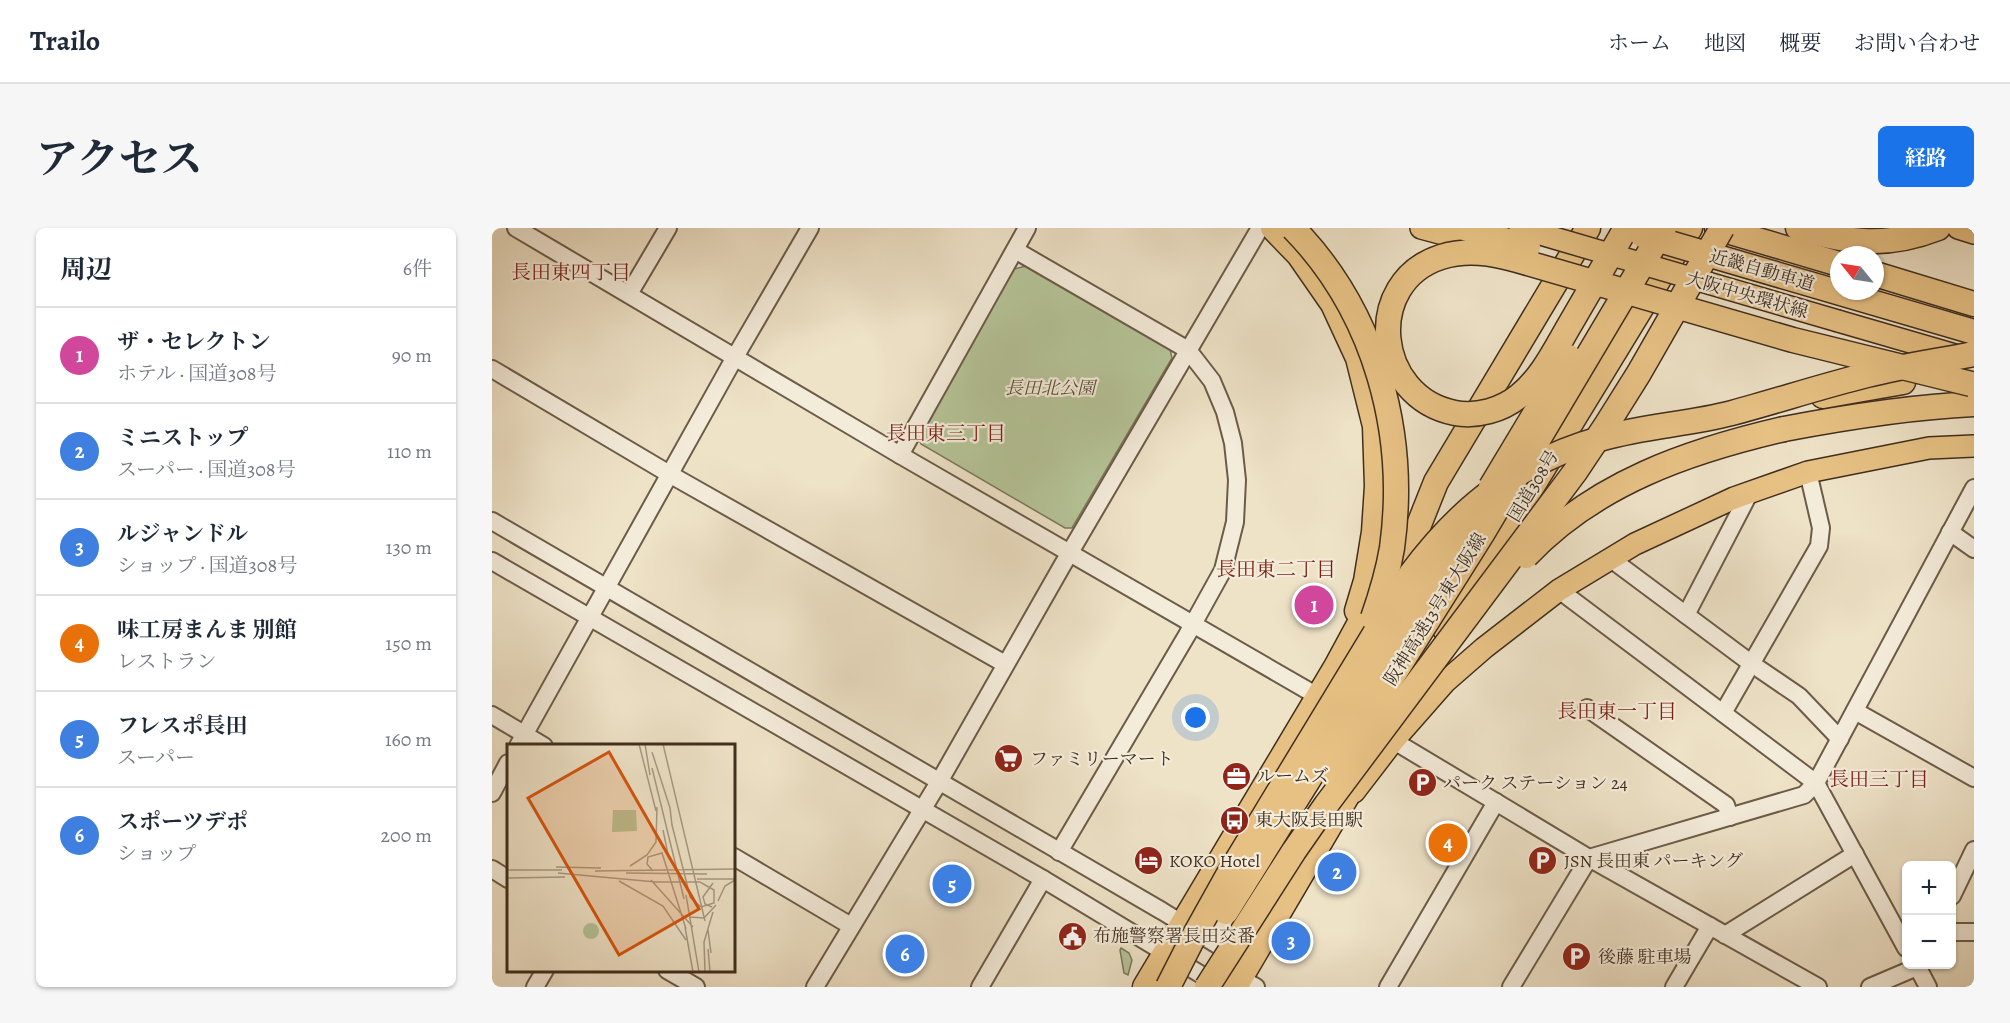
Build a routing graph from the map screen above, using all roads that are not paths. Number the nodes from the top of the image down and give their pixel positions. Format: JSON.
{"nodes":[{"id":1,"x":668,"y":228,"type":"edge"},
{"id":2,"x":810,"y":228,"type":"edge"},
{"id":3,"x":1027,"y":228,"type":"edge"},
{"id":4,"x":1260,"y":228,"type":"edge"},
{"id":5,"x":1273,"y":228,"type":"edge"},
{"id":6,"x":1293,"y":228,"type":"edge"},
{"id":7,"x":1421,"y":228,"type":"edge"},
{"id":8,"x":1464,"y":228,"type":"edge"},
{"id":9,"x":1520,"y":228,"type":"edge"},
{"id":10,"x":1588,"y":228,"type":"edge"},
{"id":11,"x":1620,"y":228,"type":"edge"},
{"id":12,"x":1626,"y":228,"type":"edge"},
{"id":13,"x":1644,"y":228,"type":"edge"},
{"id":14,"x":1664,"y":228,"type":"edge"},
{"id":15,"x":1690,"y":228,"type":"edge"},
{"id":16,"x":1717,"y":228,"type":"edge"},
{"id":17,"x":1722,"y":228,"type":"edge"},
{"id":18,"x":1798,"y":228,"type":"edge"},
{"id":19,"x":1938,"y":228,"type":"edge"},
{"id":20,"x":1958,"y":228,"type":"edge"},
{"id":21,"x":525,"y":230,"type":"edge"},
{"id":22,"x":1974,"y":233,"type":"edge"},
{"id":23,"x":1015,"y":250,"type":"junction"},
{"id":24,"x":1830,"y":261,"type":"edge"},
{"id":25,"x":1564,"y":267,"type":"junction"},
{"id":26,"x":1884,"y":277,"type":"edge"},
{"id":27,"x":629,"y":294,"type":"junction"},
{"id":28,"x":1648,"y":297,"type":"junction"},
{"id":29,"x":1974,"y":304,"type":"edge"},
{"id":30,"x":1974,"y":332,"type":"edge"},
{"id":31,"x":1974,"y":339,"type":"edge"},
{"id":32,"x":1188,"y":350,"type":"junction"},
{"id":33,"x":1974,"y":354,"type":"edge"},
{"id":34,"x":735,"y":357,"type":"junction"},
{"id":35,"x":1974,"y":360,"type":"edge"},
{"id":36,"x":492,"y":369,"type":"edge"},
{"id":37,"x":1974,"y":369,"type":"edge"},
{"id":38,"x":1974,"y":385,"type":"edge"},
{"id":39,"x":1974,"y":392,"type":"edge"},
{"id":40,"x":1974,"y":404,"type":"edge"},
{"id":41,"x":1729,"y":414,"type":"junction"},
{"id":42,"x":1974,"y":446,"type":"edge"},
{"id":43,"x":900,"y":455,"type":"junction"},
{"id":44,"x":1808,"y":472,"type":"junction"},
{"id":45,"x":671,"y":475,"type":"junction"},
{"id":46,"x":1436,"y":482,"type":"junction"},
{"id":47,"x":1974,"y":488,"type":"edge"},
{"id":48,"x":1750,"y":492,"type":"junction"},
{"id":49,"x":492,"y":521,"type":"edge"},
{"id":50,"x":1950,"y":532,"type":"junction"},
{"id":51,"x":1974,"y":549,"type":"edge"},
{"id":52,"x":1070,"y":552,"type":"junction"},
{"id":53,"x":1611,"y":559,"type":"junction"},
{"id":54,"x":492,"y":561,"type":"edge"},
{"id":55,"x":607,"y":588,"type":"junction"},
{"id":56,"x":1559,"y":590,"type":"junction"},
{"id":57,"x":1686,"y":615,"type":"junction"},
{"id":58,"x":1454,"y":617,"type":"junction"},
{"id":59,"x":590,"y":618,"type":"junction"},
{"id":60,"x":1194,"y":624,"type":"junction"},
{"id":61,"x":1005,"y":664,"type":"junction"},
{"id":62,"x":1752,"y":664,"type":"junction"},
{"id":63,"x":1336,"y":667,"type":"junction"},
{"id":64,"x":1415,"y":684,"type":"junction"},
{"id":65,"x":1329,"y":694,"type":"junction"},
{"id":66,"x":1587,"y":708,"type":"dead end"},
{"id":67,"x":1855,"y":711,"type":"junction"},
{"id":68,"x":1723,"y":713,"type":"junction"},
{"id":69,"x":492,"y":715,"type":"edge"},
{"id":70,"x":1389,"y":737,"type":"junction"},
{"id":71,"x":1840,"y":739,"type":"junction"},
{"id":72,"x":521,"y":740,"type":"edge"},
{"id":73,"x":536,"y":744,"type":"edge"},
{"id":74,"x":507,"y":765,"type":"edge"},
{"id":75,"x":1974,"y":778,"type":"edge"},
{"id":76,"x":939,"y":782,"type":"junction"},
{"id":77,"x":1816,"y":783,"type":"junction"},
{"id":78,"x":492,"y":793,"type":"edge"},
{"id":79,"x":1496,"y":802,"type":"junction"},
{"id":80,"x":922,"y":810,"type":"junction"},
{"id":81,"x":1730,"y":817,"type":"junction"},
{"id":82,"x":1059,"y":852,"type":"junction"},
{"id":83,"x":1855,"y":854,"type":"junction"},
{"id":84,"x":735,"y":858,"type":"edge"},
{"id":85,"x":1589,"y":858,"type":"junction"},
{"id":86,"x":1972,"y":860,"type":"edge"},
{"id":87,"x":492,"y":869,"type":"edge"},
{"id":88,"x":507,"y":878,"type":"edge"},
{"id":89,"x":1043,"y":879,"type":"junction"},
{"id":90,"x":1956,"y":889,"type":"edge"},
{"id":91,"x":1183,"y":924,"type":"junction"},
{"id":92,"x":851,"y":926,"type":"junction"},
{"id":93,"x":1710,"y":926,"type":"junction"},
{"id":94,"x":1956,"y":932,"type":"edge"},
{"id":95,"x":1974,"y":932,"type":"edge"},
{"id":96,"x":1725,"y":935,"type":"junction"},
{"id":97,"x":1204,"y":936,"type":"junction"},
{"id":98,"x":1902,"y":941,"type":"edge"},
{"id":99,"x":1177,"y":968,"type":"edge"},
{"id":100,"x":1908,"y":969,"type":"edge"},
{"id":101,"x":1919,"y":969,"type":"edge"},
{"id":102,"x":543,"y":972,"type":"edge"},
{"id":103,"x":674,"y":979,"type":"edge"},
{"id":104,"x":1235,"y":980,"type":"edge"},
{"id":105,"x":535,"y":987,"type":"edge"},
{"id":106,"x":696,"y":987,"type":"edge"},
{"id":107,"x":815,"y":987,"type":"edge"},
{"id":108,"x":980,"y":987,"type":"edge"},
{"id":109,"x":1145,"y":987,"type":"edge"},
{"id":110,"x":1168,"y":987,"type":"edge"},
{"id":111,"x":1173,"y":987,"type":"edge"},
{"id":112,"x":1200,"y":987,"type":"edge"},
{"id":113,"x":1207,"y":987,"type":"edge"},
{"id":114,"x":1388,"y":987,"type":"edge"},
{"id":115,"x":1511,"y":987,"type":"edge"},
{"id":116,"x":1674,"y":987,"type":"edge"},
{"id":117,"x":1818,"y":987,"type":"edge"},
{"id":118,"x":1870,"y":987,"type":"edge"},
{"id":119,"x":1928,"y":987,"type":"edge"}],
"edges":[{"from":1,"to":27,"type":"street"},
{"from":2,"to":34,"type":"street"},
{"from":3,"to":23,"type":"street"},
{"from":4,"to":32,"type":"street"},
{"from":5,"to":63,"type":"highway"},
{"from":6,"to":65,"type":"highway","bridge":true},
{"from":7,"to":25,"type":"main road"},
{"from":8,"to":31,"type":"highway","bridge":true},
{"from":9,"to":35,"type":"main road","name":"大阪中央環状線","bridge":true},
{"from":10,"to":25,"type":"highway"},
{"from":11,"to":30,"type":"highway","name":"近畿自動車道","bridge":true},
{"from":12,"to":38,"type":"highway","bridge":true},
{"from":13,"to":99,"type":"highway","name":"阪神高速13号東大阪線","bridge":true},
{"from":14,"to":112,"type":"highway","name":"阪神高速13号東大阪線","bridge":true},
{"from":15,"to":28,"type":"highway","name":"国道308号"},
{"from":16,"to":24,"type":"highway","name":"近畿自動車道"},
{"from":17,"to":64,"type":"highway","bridge":true},
{"from":18,"to":19,"type":"highway"},
{"from":20,"to":22,"type":"main road"},
{"from":21,"to":27,"type":"street"},
{"from":23,"to":32,"type":"street"},
{"from":23,"to":43,"type":"street"},
{"from":25,"to":28,"type":"main road"},
{"from":25,"to":46,"type":"highway"},
{"from":26,"to":29,"type":"highway"},
{"from":27,"to":34,"type":"street"},
{"from":28,"to":39,"type":"main road"},
{"from":28,"to":58,"type":"highway","name":"国道308号"},
{"from":32,"to":52,"type":"street"},
{"from":32,"to":60,"type":"street"},
{"from":33,"to":41,"type":"highway","bridge":true},
{"from":34,"to":43,"type":"street"},
{"from":34,"to":45,"type":"street"},
{"from":36,"to":45,"type":"street"},
{"from":37,"to":41,"type":"highway","bridge":true},
{"from":40,"to":64,"type":"highway","bridge":true},
{"from":41,"to":65,"type":"highway","bridge":true},
{"from":42,"to":44,"type":"main road"},
{"from":43,"to":52,"type":"street"},
{"from":44,"to":48,"type":"main road"},
{"from":44,"to":62,"type":"street"},
{"from":45,"to":55,"type":"street"},
{"from":45,"to":61,"type":"street"},
{"from":46,"to":63,"type":"highway"},
{"from":46,"to":97,"type":"highway"},
{"from":47,"to":50,"type":"street"},
{"from":48,"to":53,"type":"main road"},
{"from":48,"to":57,"type":"street"},
{"from":49,"to":55,"type":"street"},
{"from":50,"to":51,"type":"street"},
{"from":50,"to":67,"type":"street"},
{"from":52,"to":60,"type":"street"},
{"from":52,"to":61,"type":"street"},
{"from":53,"to":56,"type":"main road"},
{"from":53,"to":57,"type":"street"},
{"from":54,"to":59,"type":"street"},
{"from":55,"to":59,"type":"street"},
{"from":55,"to":76,"type":"street"},
{"from":56,"to":68,"type":"street"},
{"from":56,"to":70,"type":"main road"},
{"from":57,"to":62,"type":"street"},
{"from":58,"to":70,"type":"highway"},
{"from":58,"to":104,"type":"highway","name":"国道308号"},
{"from":59,"to":72,"type":"street"},
{"from":59,"to":80,"type":"street"},
{"from":60,"to":65,"type":"street"},
{"from":60,"to":82,"type":"street"},
{"from":61,"to":76,"type":"street"},
{"from":62,"to":68,"type":"street"},
{"from":62,"to":71,"type":"street"},
{"from":63,"to":65,"type":"highway"},
{"from":64,"to":113,"type":"highway","bridge":true},
{"from":65,"to":91,"type":"highway"},
{"from":65,"to":110,"type":"highway","bridge":true},
{"from":66,"to":81,"type":"street"},
{"from":67,"to":71,"type":"street"},
{"from":67,"to":75,"type":"street"},
{"from":68,"to":77,"type":"street"},
{"from":69,"to":72,"type":"street"},
{"from":70,"to":79,"type":"street"},
{"from":70,"to":104,"type":"highway"},
{"from":71,"to":77,"type":"street"},
{"from":72,"to":73,"type":"street"},
{"from":74,"to":78,"type":"street"},
{"from":76,"to":80,"type":"street"},
{"from":76,"to":82,"type":"street"},
{"from":77,"to":81,"type":"street"},
{"from":77,"to":83,"type":"street"},
{"from":79,"to":85,"type":"street"},
{"from":79,"to":114,"type":"street"},
{"from":80,"to":89,"type":"street"},
{"from":80,"to":92,"type":"street"},
{"from":81,"to":85,"type":"street"},
{"from":82,"to":91,"type":"street"},
{"from":83,"to":96,"type":"street"},
{"from":83,"to":98,"type":"street"},
{"from":84,"to":92,"type":"street"},
{"from":85,"to":93,"type":"street"},
{"from":85,"to":115,"type":"street"},
{"from":86,"to":90,"type":"street"},
{"from":87,"to":88,"type":"street"},
{"from":89,"to":99,"type":"street"},
{"from":89,"to":108,"type":"street"},
{"from":91,"to":97,"type":"street"},
{"from":91,"to":99,"type":"highway"},
{"from":92,"to":107,"type":"street"},
{"from":93,"to":96,"type":"street"},
{"from":93,"to":116,"type":"street"},
{"from":94,"to":95,"type":"street"},
{"from":96,"to":117,"type":"street"},
{"from":97,"to":99,"type":"highway"},
{"from":97,"to":104,"type":"street"},
{"from":99,"to":104,"type":"street"},
{"from":99,"to":109,"type":"highway"},
{"from":99,"to":111,"type":"highway"},
{"from":100,"to":118,"type":"street"},
{"from":101,"to":119,"type":"street"},
{"from":102,"to":105,"type":"street"},
{"from":103,"to":106,"type":"street"}]}
